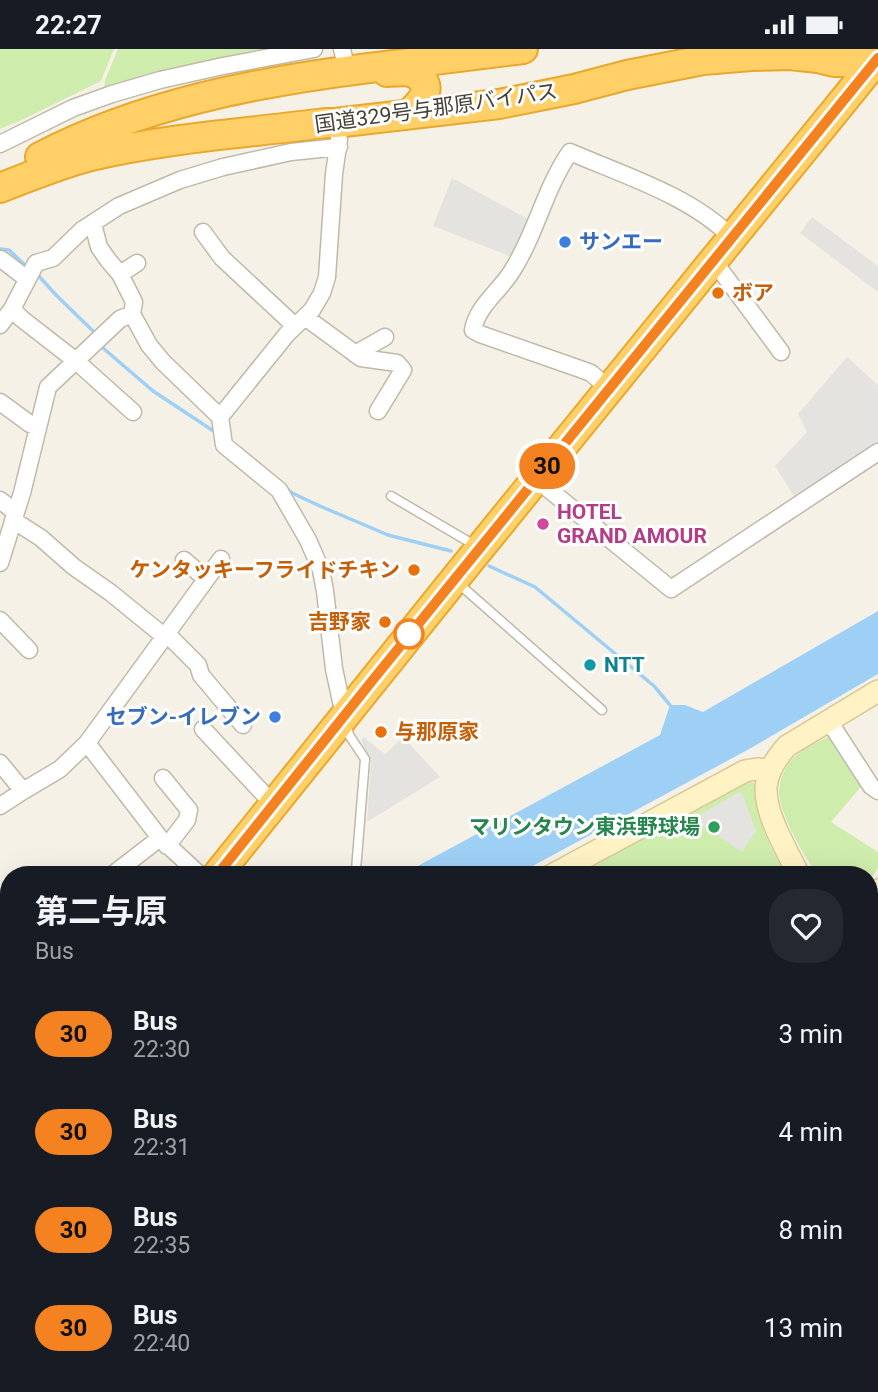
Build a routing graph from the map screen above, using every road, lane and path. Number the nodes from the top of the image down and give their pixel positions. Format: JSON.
{"nodes":[{"id":1,"x":314,"y":49,"type":"edge"},
{"id":2,"x":523,"y":49,"type":"edge"},
{"id":3,"x":837,"y":49,"type":"edge"},
{"id":4,"x":877,"y":61,"type":"edge"},
{"id":5,"x":352,"y":63,"type":"edge"},
{"id":6,"x":269,"y":83,"type":"junction"},
{"id":7,"x":410,"y":113,"type":"junction"},
{"id":8,"x":333,"y":131,"type":"junction"},
{"id":9,"x":0,"y":144,"type":"edge"},
{"id":10,"x":0,"y":178,"type":"edge"},
{"id":11,"x":0,"y":188,"type":"edge"},
{"id":12,"x":93,"y":223,"type":"junction"},
{"id":13,"x":202,"y":232,"type":"dead end"},
{"id":14,"x":732,"y":237,"type":"junction"},
{"id":15,"x":1,"y":259,"type":"edge"},
{"id":16,"x":713,"y":260,"type":"junction"},
{"id":17,"x":137,"y":263,"type":"dead end"},
{"id":18,"x":120,"y":274,"type":"junction"},
{"id":19,"x":27,"y":279,"type":"junction"},
{"id":20,"x":12,"y":309,"type":"junction"},
{"id":21,"x":132,"y":314,"type":"junction"},
{"id":22,"x":300,"y":322,"type":"junction"},
{"id":23,"x":0,"y":325,"type":"edge"},
{"id":24,"x":385,"y":337,"type":"dead end"},
{"id":25,"x":781,"y":352,"type":"dead end"},
{"id":26,"x":355,"y":354,"type":"junction"},
{"id":27,"x":76,"y":361,"type":"junction"},
{"id":28,"x":609,"y":389,"type":"junction"},
{"id":29,"x":0,"y":402,"type":"edge"},
{"id":30,"x":378,"y":411,"type":"dead end"},
{"id":31,"x":133,"y":412,"type":"dead end"},
{"id":32,"x":220,"y":417,"type":"junction"},
{"id":33,"x":38,"y":427,"type":"junction"},
{"id":34,"x":878,"y":452,"type":"edge"},
{"id":35,"x":536,"y":479,"type":"junction"},
{"id":36,"x":391,"y":496,"type":"dead end"},
{"id":37,"x":0,"y":500,"type":"edge"},
{"id":38,"x":14,"y":516,"type":"junction"},
{"id":39,"x":479,"y":549,"type":"junction"},
{"id":40,"x":220,"y":559,"type":"dead end"},
{"id":41,"x":184,"y":560,"type":"dead end"},
{"id":42,"x":0,"y":563,"type":"edge"},
{"id":43,"x":206,"y":579,"type":"junction"},
{"id":44,"x":454,"y":580,"type":"junction"},
{"id":45,"x":0,"y":620,"type":"edge"},
{"id":46,"x":166,"y":636,"type":"junction"},
{"id":47,"x":29,"y":650,"type":"dead end"},
{"id":48,"x":878,"y":691,"type":"edge"},
{"id":49,"x":602,"y":710,"type":"dead end"},
{"id":50,"x":344,"y":715,"type":"junction"},
{"id":51,"x":829,"y":721,"type":"junction"},
{"id":52,"x":243,"y":725,"type":"dead end"},
{"id":53,"x":203,"y":729,"type":"dead end"},
{"id":54,"x":87,"y":744,"type":"junction"},
{"id":55,"x":0,"y":763,"type":"edge"},
{"id":56,"x":769,"y":770,"type":"junction"},
{"id":57,"x":163,"y":778,"type":"dead end"},
{"id":58,"x":23,"y":791,"type":"junction"},
{"id":59,"x":878,"y":791,"type":"edge"},
{"id":60,"x":273,"y":804,"type":"junction"},
{"id":61,"x":0,"y":806,"type":"edge"},
{"id":62,"x":163,"y":842,"type":"junction"},
{"id":63,"x":126,"y":866,"type":"edge"},
{"id":64,"x":190,"y":866,"type":"edge"},
{"id":65,"x":230,"y":866,"type":"edge"},
{"id":66,"x":356,"y":866,"type":"edge"},
{"id":67,"x":569,"y":866,"type":"edge"},
{"id":68,"x":794,"y":866,"type":"edge"}],
"edges":[{"from":1,"to":9,"type":"street"},
{"from":2,"to":5,"type":"highway"},
{"from":3,"to":4,"type":"highway"},
{"from":4,"to":7,"type":"highway","name":"国道329号与那原バイパス"},
{"from":4,"to":14,"type":"highway"},
{"from":5,"to":6,"type":"highway"},
{"from":5,"to":7,"type":"highway"},
{"from":6,"to":8,"type":"highway"},
{"from":6,"to":10,"type":"highway"},
{"from":7,"to":8,"type":"highway","name":"国道329号与那原バイパス"},
{"from":8,"to":11,"type":"highway","name":"国道329号与那原バイパス"},
{"from":8,"to":12,"type":"street"},
{"from":8,"to":22,"type":"street"},
{"from":12,"to":18,"type":"street"},
{"from":12,"to":19,"type":"street"},
{"from":13,"to":22,"type":"street"},
{"from":14,"to":16,"type":"highway"},
{"from":14,"to":28,"type":"street"},
{"from":15,"to":19,"type":"street"},
{"from":16,"to":25,"type":"street"},
{"from":16,"to":28,"type":"highway"},
{"from":17,"to":18,"type":"street"},
{"from":18,"to":21,"type":"street"},
{"from":19,"to":20,"type":"street"},
{"from":20,"to":23,"type":"street"},
{"from":20,"to":27,"type":"street"},
{"from":21,"to":27,"type":"street"},
{"from":21,"to":32,"type":"street"},
{"from":22,"to":26,"type":"street"},
{"from":22,"to":32,"type":"street"},
{"from":24,"to":26,"type":"street"},
{"from":26,"to":30,"type":"street"},
{"from":27,"to":31,"type":"street"},
{"from":27,"to":33,"type":"street"},
{"from":28,"to":35,"type":"highway"},
{"from":29,"to":33,"type":"street"},
{"from":32,"to":50,"type":"street"},
{"from":33,"to":38,"type":"street"},
{"from":34,"to":35,"type":"street"},
{"from":35,"to":39,"type":"highway"},
{"from":36,"to":39,"type":"lane"},
{"from":37,"to":38,"type":"street"},
{"from":38,"to":42,"type":"street"},
{"from":38,"to":46,"type":"street"},
{"from":39,"to":44,"type":"highway"},
{"from":40,"to":43,"type":"street"},
{"from":41,"to":43,"type":"street"},
{"from":43,"to":46,"type":"street"},
{"from":44,"to":49,"type":"lane"},
{"from":44,"to":50,"type":"highway"},
{"from":45,"to":47,"type":"street"},
{"from":46,"to":52,"type":"street"},
{"from":46,"to":54,"type":"street"},
{"from":48,"to":51,"type":"street"},
{"from":50,"to":60,"type":"highway"},
{"from":50,"to":66,"type":"lane"},
{"from":51,"to":56,"type":"street"},
{"from":51,"to":59,"type":"street"},
{"from":53,"to":60,"type":"street"},
{"from":54,"to":58,"type":"street"},
{"from":54,"to":62,"type":"street"},
{"from":55,"to":58,"type":"street"},
{"from":56,"to":67,"type":"street"},
{"from":56,"to":68,"type":"street"},
{"from":57,"to":62,"type":"street"},
{"from":58,"to":61,"type":"street"},
{"from":60,"to":65,"type":"highway"},
{"from":62,"to":63,"type":"street"},
{"from":62,"to":64,"type":"street"}]}
